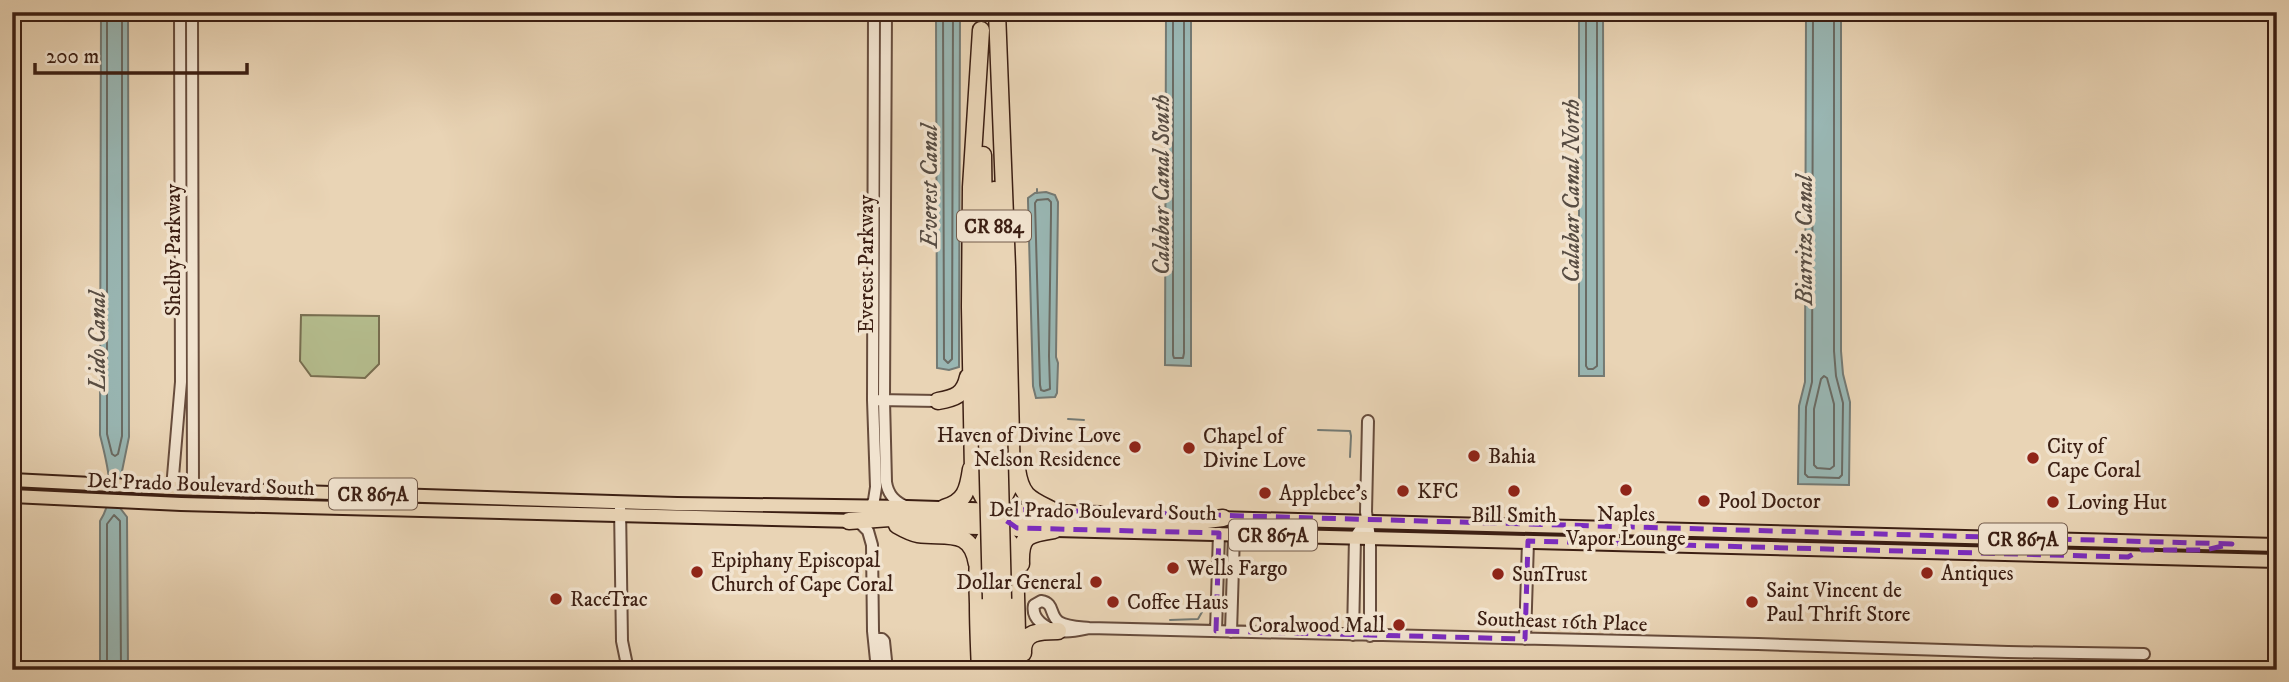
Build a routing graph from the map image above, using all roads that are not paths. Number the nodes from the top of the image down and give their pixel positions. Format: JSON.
{"nodes":[{"id":1,"x":180,"y":12,"type":"edge"},
{"id":2,"x":192,"y":12,"type":"edge"},
{"id":3,"x":874,"y":12,"type":"edge"},
{"id":4,"x":886,"y":12,"type":"edge"},
{"id":5,"x":981,"y":12,"type":"edge"},
{"id":6,"x":997,"y":12,"type":"edge"},
{"id":7,"x":981,"y":30,"type":"junction"},
{"id":8,"x":879,"y":152,"type":"junction"},
{"id":9,"x":971,"y":365,"type":"junction"},
{"id":10,"x":879,"y":400,"type":"junction"},
{"id":11,"x":938,"y":401,"type":"junction"},
{"id":12,"x":1368,"y":421,"type":"dead end"},
{"id":13,"x":986,"y":438,"type":"junction"},
{"id":14,"x":12,"y":480,"type":"edge"},
{"id":15,"x":172,"y":488,"type":"junction"},
{"id":16,"x":193,"y":489,"type":"junction"},
{"id":17,"x":247,"y":490,"type":"junction"},
{"id":18,"x":12,"y":496,"type":"edge"},
{"id":19,"x":620,"y":501,"type":"junction"},
{"id":20,"x":130,"y":502,"type":"junction"},
{"id":21,"x":181,"y":504,"type":"junction"},
{"id":22,"x":907,"y":506,"type":"junction"},
{"id":23,"x":871,"y":507,"type":"junction"},
{"id":24,"x":944,"y":508,"type":"junction"},
{"id":25,"x":1054,"y":510,"type":"junction"},
{"id":26,"x":620,"y":516,"type":"junction"},
{"id":27,"x":995,"y":518,"type":"junction"},
{"id":28,"x":854,"y":521,"type":"junction"},
{"id":29,"x":1366,"y":521,"type":"junction"},
{"id":30,"x":897,"y":525,"type":"junction"},
{"id":31,"x":1221,"y":526,"type":"junction"},
{"id":32,"x":1604,"y":528,"type":"junction"},
{"id":33,"x":1054,"y":530,"type":"junction"},
{"id":34,"x":1749,"y":531,"type":"junction"},
{"id":35,"x":1234,"y":534,"type":"junction"},
{"id":36,"x":1355,"y":537,"type":"junction"},
{"id":37,"x":1370,"y":537,"type":"junction"},
{"id":38,"x":1528,"y":541,"type":"junction"},
{"id":39,"x":2232,"y":544,"type":"junction"},
{"id":40,"x":1671,"y":545,"type":"junction"},
{"id":41,"x":2277,"y":545,"type":"edge"},
{"id":42,"x":2128,"y":557,"type":"junction"},
{"id":43,"x":2277,"y":561,"type":"edge"},
{"id":44,"x":977,"y":566,"type":"junction"},
{"id":45,"x":993,"y":598,"type":"junction"},
{"id":46,"x":1089,"y":628,"type":"junction"},
{"id":47,"x":1058,"y":631,"type":"junction"},
{"id":48,"x":1216,"y":631,"type":"junction"},
{"id":49,"x":1231,"y":632,"type":"junction"},
{"id":50,"x":1353,"y":635,"type":"junction"},
{"id":51,"x":1370,"y":635,"type":"junction"},
{"id":52,"x":1017,"y":636,"type":"junction"},
{"id":53,"x":874,"y":639,"type":"junction"},
{"id":54,"x":1525,"y":639,"type":"junction"},
{"id":55,"x":2144,"y":654,"type":"dead end"},
{"id":56,"x":628,"y":670,"type":"edge"},
{"id":57,"x":877,"y":670,"type":"edge"},
{"id":58,"x":887,"y":670,"type":"edge"},
{"id":59,"x":974,"y":670,"type":"edge"},
{"id":60,"x":980,"y":670,"type":"edge"},
{"id":61,"x":993,"y":670,"type":"edge"},
{"id":62,"x":1005,"y":670,"type":"edge"},
{"id":63,"x":1018,"y":670,"type":"edge"},
{"id":64,"x":1024,"y":670,"type":"edge"}],
"edges":[{"from":1,"to":15,"type":"street","name":"Shelby Parkway"},
{"from":2,"to":16,"type":"street","name":"Shelby Parkway"},
{"from":3,"to":8,"type":"street","name":"Everest Parkway"},
{"from":4,"to":8,"type":"street","name":"Everest Parkway"},
{"from":5,"to":7,"type":"highway","number":"CR 884"},
{"from":6,"to":13,"type":"highway","number":"CR 884"},
{"from":7,"to":9,"type":"highway"},
{"from":7,"to":13,"type":"highway","number":"CR 884"},
{"from":8,"to":10,"type":"street","name":"Everest Parkway"},
{"from":9,"to":11,"type":"highway"},
{"from":9,"to":13,"type":"highway"},
{"from":10,"to":11,"type":"street"},
{"from":10,"to":22,"type":"street","name":"Everest Parkway"},
{"from":10,"to":23,"type":"street","name":"Everest Parkway"},
{"from":11,"to":13,"type":"highway"},
{"from":12,"to":29,"type":"street"},
{"from":13,"to":24,"type":"highway"},
{"from":13,"to":25,"type":"highway"},
{"from":13,"to":27,"type":"highway"},
{"from":13,"to":27,"type":"highway"},
{"from":13,"to":45,"type":"highway","number":"CR 884","bridge":true},
{"from":14,"to":15,"type":"main road","name":"Del Prado Boulevard South","number":"CR 867A"},
{"from":15,"to":16,"type":"main road","name":"Del Prado Boulevard South","number":"CR 867A"},
{"from":16,"to":17,"type":"main road","name":"Del Prado Boulevard South","number":"CR 867A"},
{"from":16,"to":20,"type":"main road"},
{"from":17,"to":19,"type":"main road","name":"Del Prado Boulevard South","number":"CR 867A"},
{"from":17,"to":21,"type":"main road"},
{"from":18,"to":20,"type":"main road","name":"Del Prado Boulevard South","number":"CR 867A"},
{"from":19,"to":23,"type":"main road","name":"Del Prado Boulevard South","number":"CR 867A"},
{"from":19,"to":26,"type":"street"},
{"from":20,"to":21,"type":"main road","name":"Del Prado Boulevard South","number":"CR 867A"},
{"from":21,"to":26,"type":"main road","name":"Del Prado Boulevard South","number":"CR 867A"},
{"from":22,"to":23,"type":"main road","name":"Del Prado Boulevard South","number":"CR 867A"},
{"from":22,"to":24,"type":"main road","name":"Del Prado Boulevard South","number":"CR 867A"},
{"from":24,"to":27,"type":"main road","name":"Del Prado Boulevard South","number":"CR 867A"},
{"from":25,"to":27,"type":"main road","name":"Del Prado Boulevard South","number":"CR 867A"},
{"from":25,"to":31,"type":"main road","name":"Del Prado Boulevard South","number":"CR 867A"},
{"from":26,"to":28,"type":"main road","name":"Del Prado Boulevard South","number":"CR 867A"},
{"from":26,"to":56,"type":"street"},
{"from":27,"to":28,"type":"highway"},
{"from":27,"to":30,"type":"main road","name":"Del Prado Boulevard South","number":"CR 867A"},
{"from":27,"to":31,"type":"highway"},
{"from":27,"to":33,"type":"main road","name":"Del Prado Boulevard South","number":"CR 867A"},
{"from":27,"to":44,"type":"highway"},
{"from":27,"to":45,"type":"highway"},
{"from":28,"to":30,"type":"main road","name":"Del Prado Boulevard South","number":"CR 867A"},
{"from":28,"to":53,"type":"street"},
{"from":29,"to":31,"type":"main road","name":"Del Prado Boulevard South","number":"CR 867A"},
{"from":29,"to":32,"type":"main road","name":"Del Prado Boulevard South","number":"CR 867A"},
{"from":29,"to":36,"type":"street"},
{"from":29,"to":37,"type":"street"},
{"from":30,"to":44,"type":"highway"},
{"from":31,"to":33,"type":"main road","name":"Del Prado Boulevard South","number":"CR 867A"},
{"from":31,"to":35,"type":"main road","name":"Del Prado Boulevard South","number":"CR 867A"},
{"from":31,"to":48,"type":"street"},
{"from":32,"to":34,"type":"main road","name":"Del Prado Boulevard South","number":"CR 867A"},
{"from":32,"to":38,"type":"main road"},
{"from":33,"to":52,"type":"highway"},
{"from":34,"to":39,"type":"main road","name":"Del Prado Boulevard South","number":"CR 867A"},
{"from":34,"to":40,"type":"main road"},
{"from":35,"to":36,"type":"main road","name":"Del Prado Boulevard South","number":"CR 867A"},
{"from":35,"to":49,"type":"street"},
{"from":36,"to":37,"type":"main road","name":"Del Prado Boulevard South","number":"CR 867A"},
{"from":36,"to":50,"type":"street"},
{"from":37,"to":38,"type":"main road","name":"Del Prado Boulevard South","number":"CR 867A"},
{"from":37,"to":51,"type":"street"},
{"from":38,"to":40,"type":"main road","name":"Del Prado Boulevard South","number":"CR 867A"},
{"from":38,"to":54,"type":"street"},
{"from":39,"to":41,"type":"main road","name":"Del Prado Boulevard South","number":"CR 867A"},
{"from":39,"to":42,"type":"main road"},
{"from":40,"to":42,"type":"main road","name":"Del Prado Boulevard South","number":"CR 867A"},
{"from":42,"to":43,"type":"main road","name":"Del Prado Boulevard South","number":"CR 867A"},
{"from":44,"to":45,"type":"highway"},
{"from":45,"to":52,"type":"highway"},
{"from":45,"to":59,"type":"highway"},
{"from":45,"to":60,"type":"highway"},
{"from":45,"to":61,"type":"highway","number":"CR 884"},
{"from":45,"to":62,"type":"highway","number":"CR 884"},
{"from":46,"to":47,"type":"street"},
{"from":46,"to":47,"type":"street","name":"Southeast 16th Place"},
{"from":46,"to":48,"type":"street","name":"Southeast 16th Place"},
{"from":47,"to":64,"type":"highway"},
{"from":48,"to":49,"type":"street","name":"Southeast 16th Place"},
{"from":49,"to":50,"type":"street","name":"Southeast 16th Place"},
{"from":50,"to":51,"type":"street","name":"Southeast 16th Place"},
{"from":51,"to":54,"type":"street","name":"Southeast 16th Place"},
{"from":52,"to":63,"type":"highway"},
{"from":53,"to":57,"type":"street"},
{"from":53,"to":58,"type":"street"},
{"from":54,"to":55,"type":"street","name":"Southeast 16th Place"}]}
